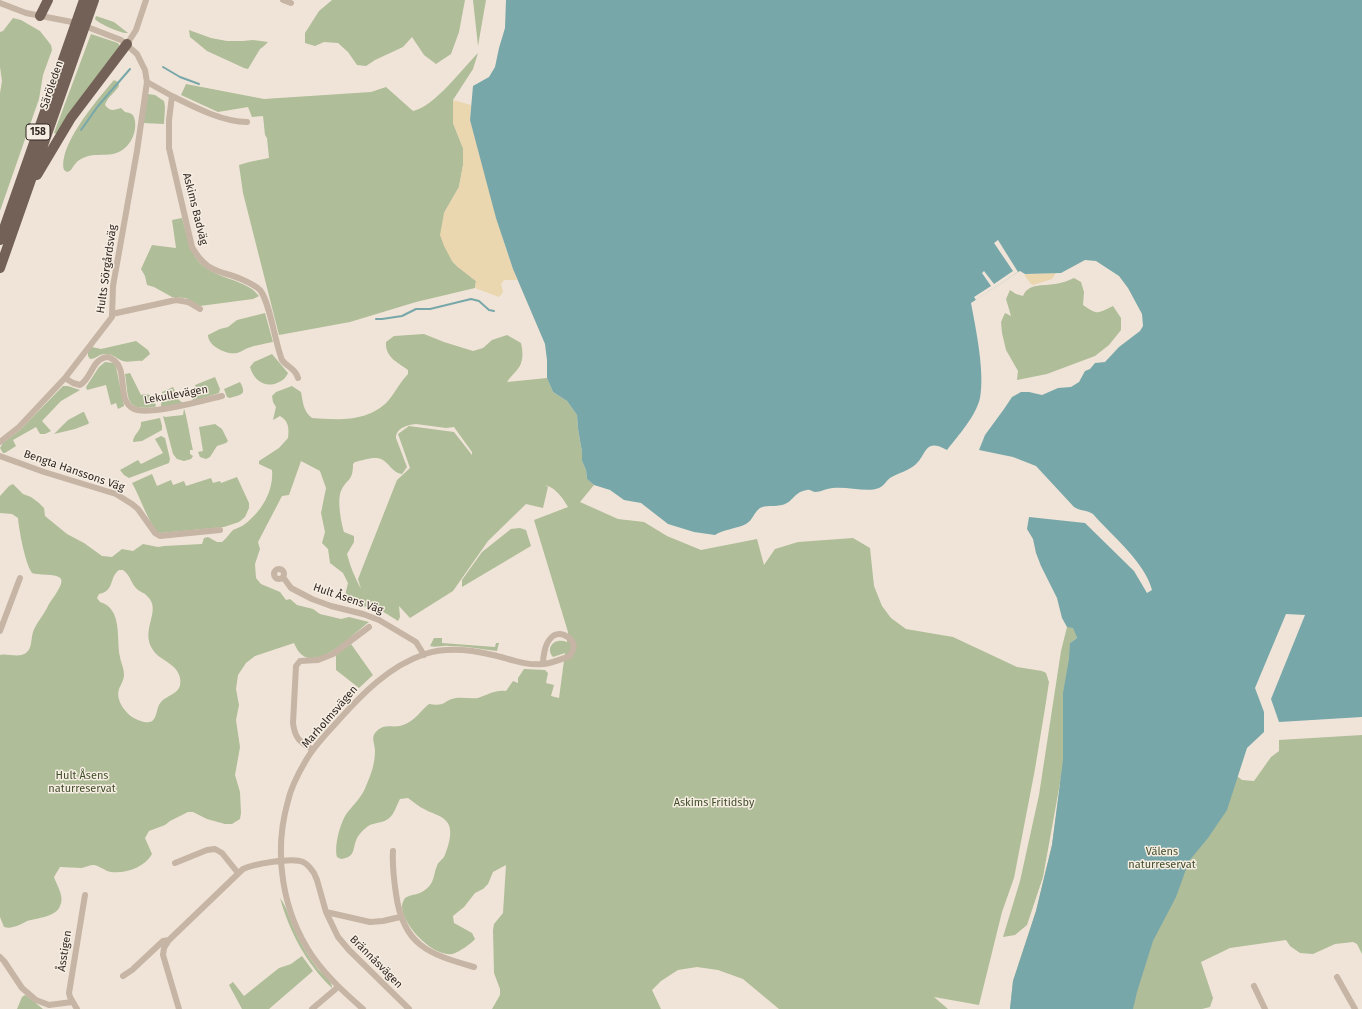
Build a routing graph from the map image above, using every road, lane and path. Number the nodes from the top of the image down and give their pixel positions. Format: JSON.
{"nodes":[{"id":1,"x":48,"y":0,"type":"edge"},
{"id":2,"x":84,"y":0,"type":"edge"},
{"id":3,"x":94,"y":0,"type":"edge"},
{"id":4,"x":146,"y":0,"type":"edge"},
{"id":5,"x":283,"y":0,"type":"edge"},
{"id":6,"x":0,"y":3,"type":"edge"},
{"id":7,"x":291,"y":3,"type":"dead end"},
{"id":8,"x":40,"y":16,"type":"junction"},
{"id":9,"x":81,"y":25,"type":"junction"},
{"id":10,"x":127,"y":44,"type":"junction"},
{"id":11,"x":147,"y":82,"type":"junction"},
{"id":12,"x":172,"y":96,"type":"junction"},
{"id":13,"x":247,"y":122,"type":"dead end"},
{"id":14,"x":29,"y":184,"type":"junction"},
{"id":15,"x":0,"y":240,"type":"edge"},
{"id":16,"x":0,"y":268,"type":"edge"},
{"id":17,"x":200,"y":309,"type":"dead end"},
{"id":18,"x":112,"y":314,"type":"junction"},
{"id":19,"x":65,"y":378,"type":"junction"},
{"id":20,"x":298,"y":378,"type":"dead end"},
{"id":21,"x":222,"y":396,"type":"dead end"},
{"id":22,"x":0,"y":442,"type":"edge"},
{"id":23,"x":0,"y":456,"type":"edge"},
{"id":24,"x":220,"y":530,"type":"dead end"},
{"id":25,"x":283,"y":577,"type":"dead end"},
{"id":26,"x":20,"y":578,"type":"dead end"},
{"id":27,"x":369,"y":627,"type":"dead end"},
{"id":28,"x":0,"y":631,"type":"edge"},
{"id":29,"x":424,"y":655,"type":"junction"},
{"id":30,"x":543,"y":664,"type":"junction"},
{"id":31,"x":313,"y":750,"type":"junction"},
{"id":32,"x":394,"y":851,"type":"dead end"},
{"id":33,"x":281,"y":861,"type":"junction"},
{"id":34,"x":175,"y":863,"type":"dead end"},
{"id":35,"x":238,"y":872,"type":"junction"},
{"id":36,"x":85,"y":895,"type":"dead end"},
{"id":37,"x":326,"y":912,"type":"junction"},
{"id":38,"x":400,"y":917,"type":"junction"},
{"id":39,"x":169,"y":940,"type":"junction"},
{"id":40,"x":0,"y":957,"type":"edge"},
{"id":41,"x":474,"y":967,"type":"dead end"},
{"id":42,"x":123,"y":976,"type":"dead end"},
{"id":43,"x":1337,"y":977,"type":"dead end"},
{"id":44,"x":1254,"y":986,"type":"dead end"},
{"id":45,"x":338,"y":987,"type":"junction"},
{"id":46,"x":72,"y":1002,"type":"junction"},
{"id":47,"x":77,"y":1009,"type":"edge"},
{"id":48,"x":179,"y":1009,"type":"edge"},
{"id":49,"x":312,"y":1009,"type":"edge"},
{"id":50,"x":363,"y":1009,"type":"edge"},
{"id":51,"x":409,"y":1009,"type":"edge"},
{"id":52,"x":1265,"y":1009,"type":"edge"},
{"id":53,"x":1355,"y":1009,"type":"edge"}],
"edges":[{"from":1,"to":8,"type":"main road"},
{"from":2,"to":9,"type":"main road","name":"Säröleden","number":"158"},
{"from":3,"to":9,"type":"main road","name":"Säröleden","number":"158"},
{"from":4,"to":10,"type":"street"},
{"from":5,"to":7,"type":"street"},
{"from":6,"to":8,"type":"street"},
{"from":8,"to":9,"type":"street"},
{"from":9,"to":10,"type":"street"},
{"from":9,"to":14,"type":"main road","name":"Säröleden","number":"158"},
{"from":9,"to":15,"type":"main road","name":"Säröleden","number":"158"},
{"from":10,"to":11,"type":"street"},
{"from":10,"to":14,"type":"main road","number":"158"},
{"from":11,"to":12,"type":"street"},
{"from":11,"to":18,"type":"street","name":"Hults Sörgårdsväg"},
{"from":12,"to":13,"type":"street"},
{"from":12,"to":20,"type":"street","name":"Askims Badväg"},
{"from":14,"to":16,"type":"main road","name":"Säröleden","number":"158"},
{"from":17,"to":18,"type":"street"},
{"from":18,"to":19,"type":"street","name":"Hults Sörgårdsväg"},
{"from":19,"to":21,"type":"street","name":"Lekullevägen"},
{"from":19,"to":22,"type":"street","name":"Hults Sörgårdsväg"},
{"from":23,"to":24,"type":"street","name":"Bengta Hanssons Väg"},
{"from":25,"to":29,"type":"street","name":"Hult Åsens Väg"},
{"from":26,"to":28,"type":"street"},
{"from":27,"to":31,"type":"street"},
{"from":29,"to":30,"type":"street","name":"Marholmsvägen"},
{"from":29,"to":31,"type":"street","name":"Marholmsvägen"},
{"from":30,"to":30,"type":"street","name":"Marholmsvägen"},
{"from":31,"to":33,"type":"street","name":"Marholmsvägen"},
{"from":32,"to":38,"type":"street"},
{"from":33,"to":35,"type":"street"},
{"from":33,"to":37,"type":"street","name":"Brännåsvägen"},
{"from":33,"to":45,"type":"street","name":"Marholmsvägen"},
{"from":34,"to":35,"type":"street"},
{"from":35,"to":39,"type":"street"},
{"from":36,"to":46,"type":"street","name":"Åsstigen"},
{"from":37,"to":38,"type":"street"},
{"from":37,"to":51,"type":"street","name":"Brännåsvägen"},
{"from":38,"to":41,"type":"street"},
{"from":39,"to":42,"type":"street"},
{"from":39,"to":48,"type":"street"},
{"from":40,"to":46,"type":"street"},
{"from":43,"to":53,"type":"street"},
{"from":44,"to":52,"type":"street"},
{"from":45,"to":49,"type":"street"},
{"from":45,"to":50,"type":"street","name":"Marholmsvägen"},
{"from":46,"to":47,"type":"street"}]}
